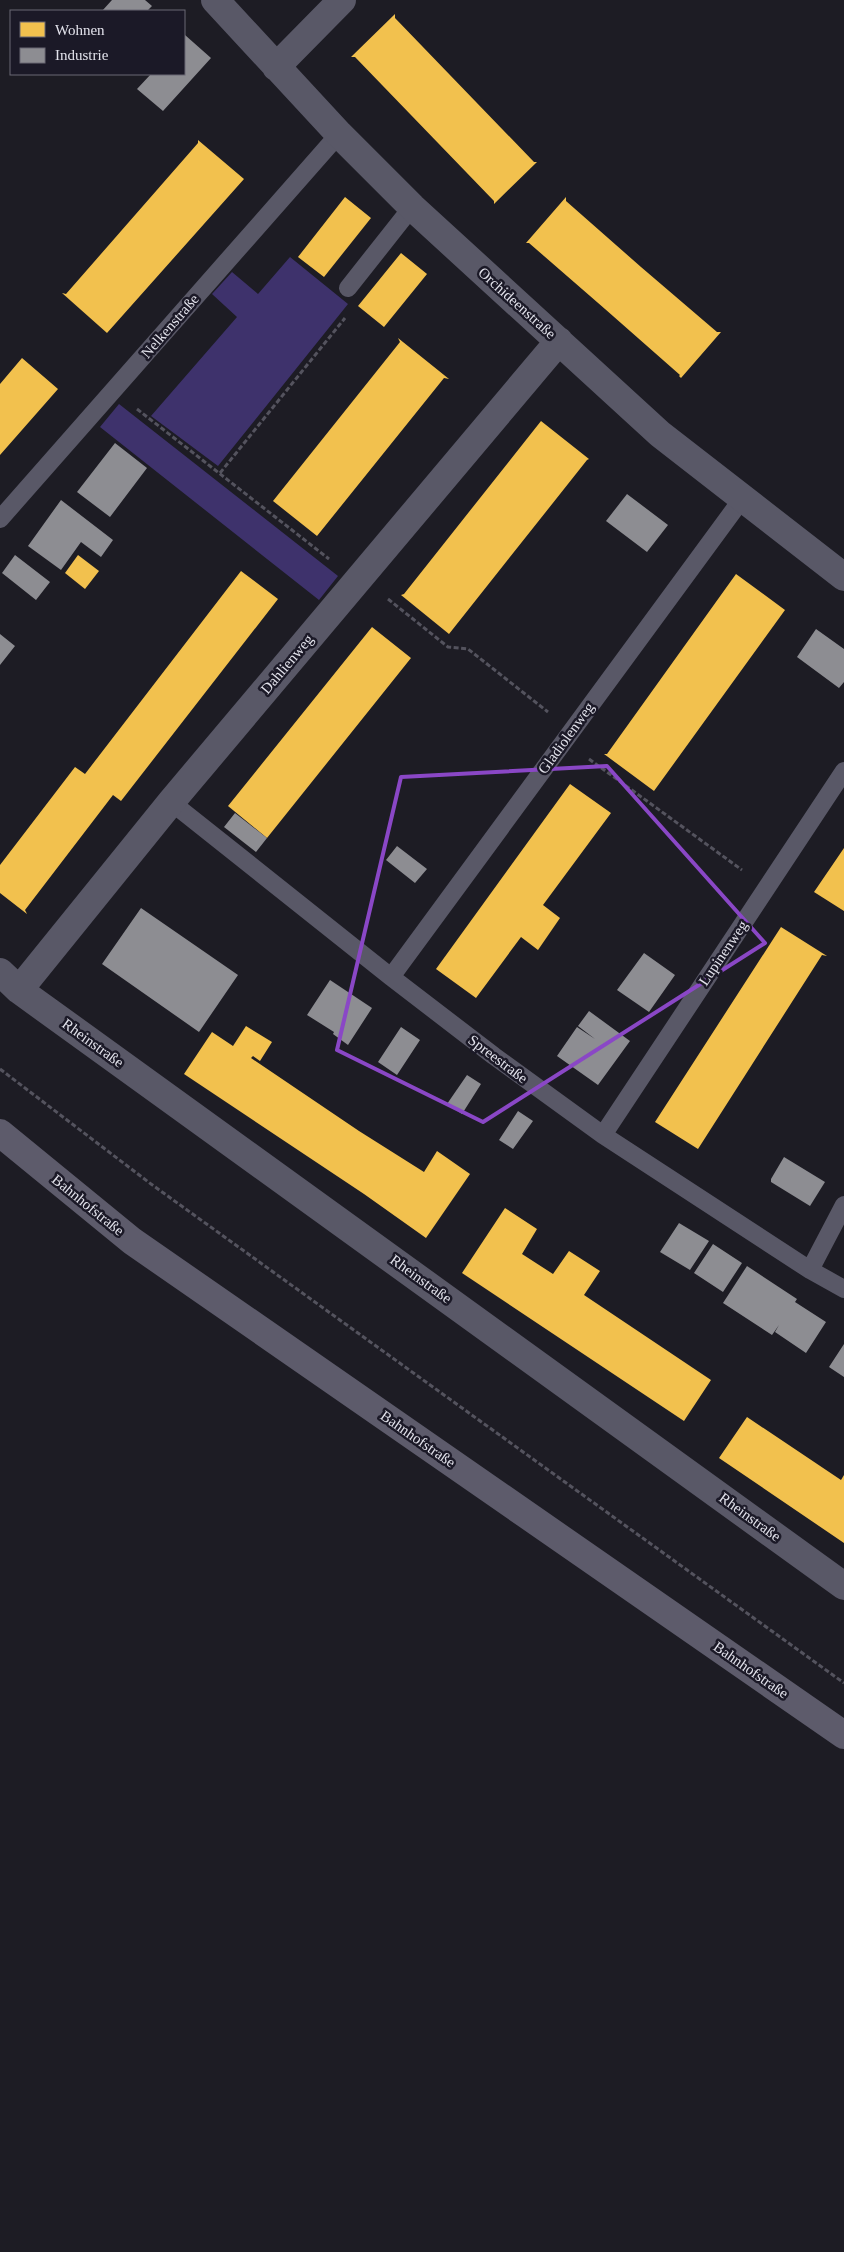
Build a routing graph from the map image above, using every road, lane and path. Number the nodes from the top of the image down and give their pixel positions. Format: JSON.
{"nodes":[{"id":1,"x":215,"y":0,"type":"edge"},
{"id":2,"x":342,"y":0,"type":"edge"},
{"id":3,"x":276,"y":67,"type":"junction"},
{"id":4,"x":339,"y":134,"type":"junction"},
{"id":5,"x":412,"y":207,"type":"junction"},
{"id":6,"x":348,"y":288,"type":"joint"},
{"id":7,"x":559,"y":341,"type":"junction"},
{"id":8,"x":113,"y":391,"type":"junction"},
{"id":9,"x":220,"y":473,"type":"junction"},
{"id":10,"x":742,"y":500,"type":"junction"},
{"id":11,"x":0,"y":519,"type":"edge"},
{"id":12,"x":844,"y":577,"type":"edge"},
{"id":13,"x":359,"y":579,"type":"junction"},
{"id":14,"x":568,"y":735,"type":"junction"},
{"id":15,"x":844,"y":771,"type":"edge"},
{"id":16,"x":171,"y":802,"type":"junction"},
{"id":17,"x":766,"y":888,"type":"junction"},
{"id":18,"x":391,"y":977,"type":"junction"},
{"id":19,"x":9,"y":981,"type":"edge"},
{"id":20,"x":0,"y":1069,"type":"edge"},
{"id":21,"x":0,"y":1133,"type":"edge"},
{"id":22,"x":603,"y":1135,"type":"junction"},
{"id":23,"x":844,"y":1205,"type":"edge"},
{"id":24,"x":810,"y":1270,"type":"junction"},
{"id":25,"x":844,"y":1289,"type":"edge"},
{"id":26,"x":844,"y":1586,"type":"edge"},
{"id":27,"x":844,"y":1682,"type":"edge"},
{"id":28,"x":844,"y":1735,"type":"edge"}],
"edges":[{"from":1,"to":3,"type":"street","name":"Orchideenstraße"},
{"from":2,"to":3,"type":"street"},
{"from":3,"to":4,"type":"street","name":"Orchideenstraße"},
{"from":4,"to":5,"type":"street","name":"Orchideenstraße"},
{"from":4,"to":8,"type":"lane","name":"Nelkenstraße"},
{"from":5,"to":6,"type":"lane"},
{"from":5,"to":7,"type":"street","name":"Orchideenstraße"},
{"from":6,"to":9,"type":"path"},
{"from":7,"to":10,"type":"street","name":"Orchideenstraße"},
{"from":7,"to":13,"type":"street","name":"Dahlienweg"},
{"from":8,"to":9,"type":"path"},
{"from":8,"to":11,"type":"lane","name":"Nelkenstraße"},
{"from":9,"to":13,"type":"path"},
{"from":10,"to":12,"type":"street","name":"Orchideenstraße"},
{"from":10,"to":14,"type":"lane","name":"Gladiolenweg"},
{"from":13,"to":14,"type":"path"},
{"from":13,"to":16,"type":"street","name":"Dahlienweg"},
{"from":14,"to":17,"type":"path"},
{"from":14,"to":18,"type":"lane","name":"Gladiolenweg"},
{"from":15,"to":17,"type":"lane","name":"Lupinenweg"},
{"from":16,"to":18,"type":"lane","name":"Spreestraße"},
{"from":16,"to":19,"type":"street","name":"Dahlienweg"},
{"from":17,"to":22,"type":"lane","name":"Lupinenweg"},
{"from":18,"to":22,"type":"lane","name":"Spreestraße"},
{"from":19,"to":26,"type":"street","name":"Rheinstraße"},
{"from":20,"to":27,"type":"path"},
{"from":21,"to":28,"type":"main road","name":"Bahnhofstraße"},
{"from":22,"to":24,"type":"lane","name":"Spreestraße"},
{"from":23,"to":24,"type":"lane"},
{"from":24,"to":25,"type":"lane","name":"Spreestraße"}]}
